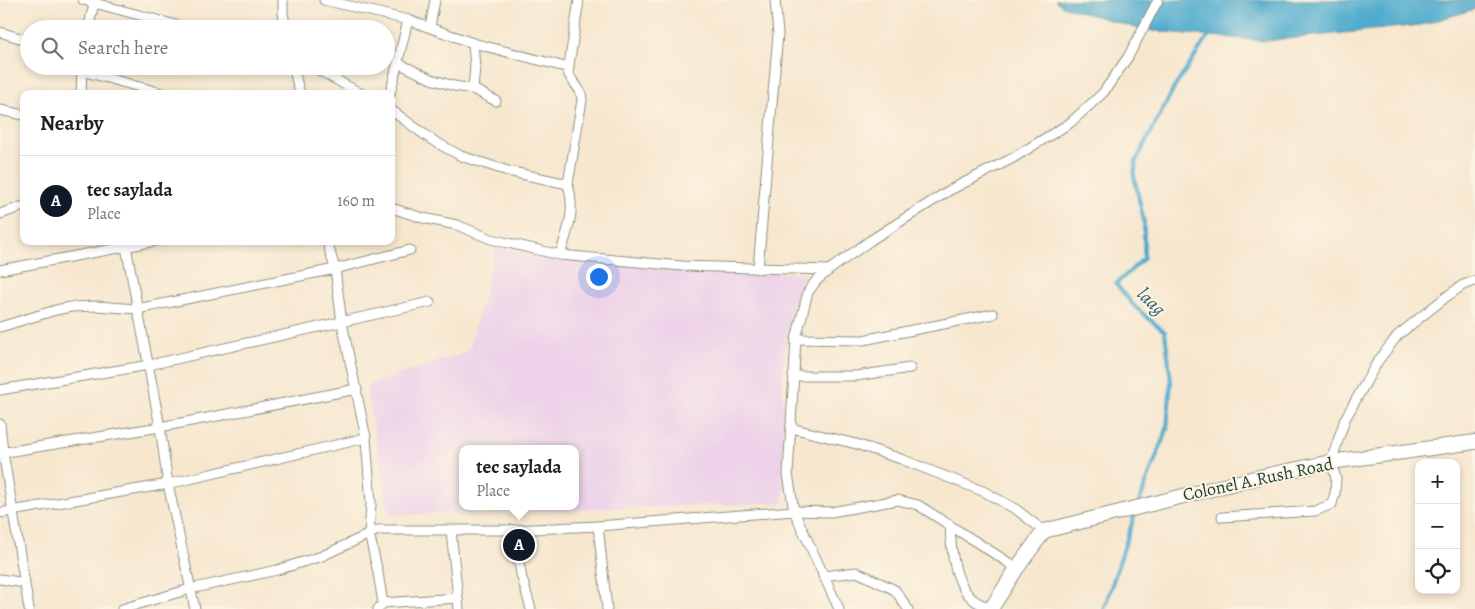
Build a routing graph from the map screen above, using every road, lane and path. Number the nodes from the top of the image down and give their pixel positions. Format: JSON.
{"nodes":[{"id":1,"x":83,"y":0,"type":"edge"},
{"id":2,"x":283,"y":0,"type":"edge"},
{"id":3,"x":324,"y":0,"type":"edge"},
{"id":4,"x":436,"y":0,"type":"edge"},
{"id":5,"x":579,"y":0,"type":"edge"},
{"id":6,"x":776,"y":0,"type":"edge"},
{"id":7,"x":1158,"y":0,"type":"edge"},
{"id":8,"x":94,"y":1,"type":"edge"},
{"id":9,"x":90,"y":20,"type":"edge"},
{"id":10,"x":160,"y":20,"type":"edge"},
{"id":11,"x":284,"y":20,"type":"edge"},
{"id":12,"x":408,"y":20,"type":"junction"},
{"id":13,"x":430,"y":27,"type":"junction"},
{"id":14,"x":0,"y":32,"type":"edge"},
{"id":15,"x":20,"y":38,"type":"edge"},
{"id":16,"x":473,"y":43,"type":"junction"},
{"id":17,"x":398,"y":63,"type":"junction"},
{"id":18,"x":569,"y":68,"type":"junction"},
{"id":19,"x":82,"y":75,"type":"edge"},
{"id":20,"x":102,"y":75,"type":"edge"},
{"id":21,"x":295,"y":75,"type":"edge"},
{"id":22,"x":327,"y":75,"type":"edge"},
{"id":23,"x":395,"y":75,"type":"edge"},
{"id":24,"x":395,"y":75,"type":"edge"},
{"id":25,"x":472,"y":89,"type":"junction"},
{"id":26,"x":81,"y":90,"type":"edge"},
{"id":27,"x":152,"y":90,"type":"edge"},
{"id":28,"x":299,"y":90,"type":"edge"},
{"id":29,"x":355,"y":90,"type":"edge"},
{"id":30,"x":391,"y":90,"type":"edge"},
{"id":31,"x":496,"y":101,"type":"dead end"},
{"id":32,"x":0,"y":110,"type":"edge"},
{"id":33,"x":395,"y":113,"type":"edge"},
{"id":34,"x":20,"y":114,"type":"edge"},
{"id":35,"x":568,"y":184,"type":"junction"},
{"id":36,"x":20,"y":207,"type":"edge"},
{"id":37,"x":395,"y":209,"type":"edge"},
{"id":38,"x":0,"y":214,"type":"edge"},
{"id":39,"x":125,"y":245,"type":"edge"},
{"id":40,"x":328,"y":245,"type":"edge"},
{"id":41,"x":410,"y":250,"type":"dead end"},
{"id":42,"x":560,"y":255,"type":"junction"},
{"id":43,"x":335,"y":269,"type":"junction"},
{"id":44,"x":758,"y":269,"type":"junction"},
{"id":45,"x":0,"y":270,"type":"edge"},
{"id":46,"x":829,"y":270,"type":"junction"},
{"id":47,"x":1475,"y":281,"type":"edge"},
{"id":48,"x":430,"y":302,"type":"dead end"},
{"id":49,"x":138,"y":309,"type":"junction"},
{"id":50,"x":993,"y":314,"type":"dead end"},
{"id":51,"x":342,"y":323,"type":"junction"},
{"id":52,"x":0,"y":327,"type":"edge"},
{"id":53,"x":796,"y":339,"type":"junction"},
{"id":54,"x":149,"y":365,"type":"junction"},
{"id":55,"x":910,"y":368,"type":"dead end"},
{"id":56,"x":793,"y":376,"type":"junction"},
{"id":57,"x":357,"y":389,"type":"junction"},
{"id":58,"x":0,"y":390,"type":"edge"},
{"id":59,"x":0,"y":424,"type":"edge"},
{"id":60,"x":160,"y":427,"type":"junction"},
{"id":61,"x":791,"y":428,"type":"junction"},
{"id":62,"x":366,"y":438,"type":"junction"},
{"id":63,"x":1475,"y":442,"type":"edge"},
{"id":64,"x":1,"y":453,"type":"edge"},
{"id":65,"x":1331,"y":462,"type":"junction"},
{"id":66,"x":168,"y":484,"type":"junction"},
{"id":67,"x":794,"y":511,"type":"junction"},
{"id":68,"x":14,"y":512,"type":"junction"},
{"id":69,"x":0,"y":513,"type":"edge"},
{"id":70,"x":1222,"y":517,"type":"dead end"},
{"id":71,"x":598,"y":526,"type":"junction"},
{"id":72,"x":950,"y":526,"type":"junction"},
{"id":73,"x":451,"y":530,"type":"junction"},
{"id":74,"x":512,"y":530,"type":"junction"},
{"id":75,"x":1044,"y":530,"type":"junction"},
{"id":76,"x":369,"y":533,"type":"junction"},
{"id":77,"x":1016,"y":568,"type":"junction"},
{"id":78,"x":824,"y":576,"type":"junction"},
{"id":79,"x":0,"y":579,"type":"edge"},
{"id":80,"x":26,"y":583,"type":"junction"},
{"id":81,"x":190,"y":589,"type":"junction"},
{"id":82,"x":458,"y":598,"type":"junction"},
{"id":83,"x":381,"y":606,"type":"edge"},
{"id":84,"x":29,"y":609,"type":"edge"},
{"id":85,"x":122,"y":609,"type":"edge"},
{"id":86,"x":195,"y":609,"type":"edge"},
{"id":87,"x":459,"y":609,"type":"edge"},
{"id":88,"x":531,"y":609,"type":"edge"},
{"id":89,"x":607,"y":609,"type":"edge"},
{"id":90,"x":839,"y":609,"type":"edge"},
{"id":91,"x":908,"y":609,"type":"edge"},
{"id":92,"x":991,"y":609,"type":"edge"}],
"edges":[{"from":1,"to":8,"type":"street"},
{"from":2,"to":11,"type":"street"},
{"from":3,"to":12,"type":"street"},
{"from":4,"to":13,"type":"street"},
{"from":5,"to":18,"type":"street"},
{"from":6,"to":44,"type":"street"},
{"from":7,"to":46,"type":"street"},
{"from":8,"to":9,"type":"street"},
{"from":8,"to":10,"type":"street"},
{"from":12,"to":13,"type":"street"},
{"from":12,"to":17,"type":"street"},
{"from":13,"to":16,"type":"street"},
{"from":14,"to":15,"type":"street"},
{"from":16,"to":18,"type":"street"},
{"from":16,"to":25,"type":"street"},
{"from":17,"to":24,"type":"street"},
{"from":17,"to":25,"type":"street"},
{"from":18,"to":35,"type":"street"},
{"from":19,"to":26,"type":"street"},
{"from":20,"to":27,"type":"street"},
{"from":21,"to":28,"type":"street"},
{"from":22,"to":29,"type":"street"},
{"from":23,"to":30,"type":"street"},
{"from":25,"to":31,"type":"street"},
{"from":32,"to":34,"type":"street"},
{"from":33,"to":35,"type":"street"},
{"from":35,"to":42,"type":"street"},
{"from":36,"to":38,"type":"street"},
{"from":37,"to":42,"type":"street"},
{"from":39,"to":45,"type":"street"},
{"from":39,"to":49,"type":"street"},
{"from":40,"to":43,"type":"street"},
{"from":41,"to":43,"type":"street"},
{"from":42,"to":44,"type":"street"},
{"from":43,"to":49,"type":"street"},
{"from":43,"to":51,"type":"street"},
{"from":44,"to":46,"type":"street"},
{"from":46,"to":53,"type":"street"},
{"from":47,"to":65,"type":"street"},
{"from":48,"to":51,"type":"street"},
{"from":49,"to":52,"type":"street"},
{"from":49,"to":54,"type":"street"},
{"from":50,"to":53,"type":"street"},
{"from":51,"to":54,"type":"street"},
{"from":51,"to":57,"type":"street"},
{"from":53,"to":56,"type":"street"},
{"from":54,"to":58,"type":"street"},
{"from":54,"to":60,"type":"street"},
{"from":55,"to":56,"type":"street"},
{"from":56,"to":61,"type":"street"},
{"from":57,"to":60,"type":"street"},
{"from":57,"to":62,"type":"street"},
{"from":59,"to":64,"type":"street"},
{"from":60,"to":64,"type":"street"},
{"from":60,"to":66,"type":"street"},
{"from":61,"to":67,"type":"street"},
{"from":61,"to":75,"type":"street"},
{"from":62,"to":66,"type":"street"},
{"from":62,"to":76,"type":"street"},
{"from":63,"to":65,"type":"street","name":"Colonel A.Rush Road"},
{"from":64,"to":68,"type":"street"},
{"from":65,"to":70,"type":"street"},
{"from":65,"to":75,"type":"street","name":"Colonel A.Rush Road"},
{"from":66,"to":68,"type":"street"},
{"from":66,"to":81,"type":"street"},
{"from":67,"to":71,"type":"street"},
{"from":67,"to":72,"type":"street"},
{"from":67,"to":78,"type":"street"},
{"from":68,"to":69,"type":"street"},
{"from":68,"to":80,"type":"street"},
{"from":71,"to":74,"type":"street"},
{"from":71,"to":89,"type":"street"},
{"from":72,"to":77,"type":"street"},
{"from":72,"to":92,"type":"street"},
{"from":73,"to":74,"type":"street"},
{"from":73,"to":76,"type":"street"},
{"from":73,"to":82,"type":"street"},
{"from":74,"to":88,"type":"street"},
{"from":75,"to":77,"type":"street"},
{"from":76,"to":81,"type":"street"},
{"from":76,"to":83,"type":"street"},
{"from":77,"to":92,"type":"street"},
{"from":78,"to":90,"type":"street"},
{"from":78,"to":91,"type":"street"},
{"from":79,"to":80,"type":"street"},
{"from":80,"to":84,"type":"street"},
{"from":81,"to":85,"type":"street"},
{"from":81,"to":86,"type":"street"},
{"from":82,"to":83,"type":"street"},
{"from":82,"to":87,"type":"street"}]}
